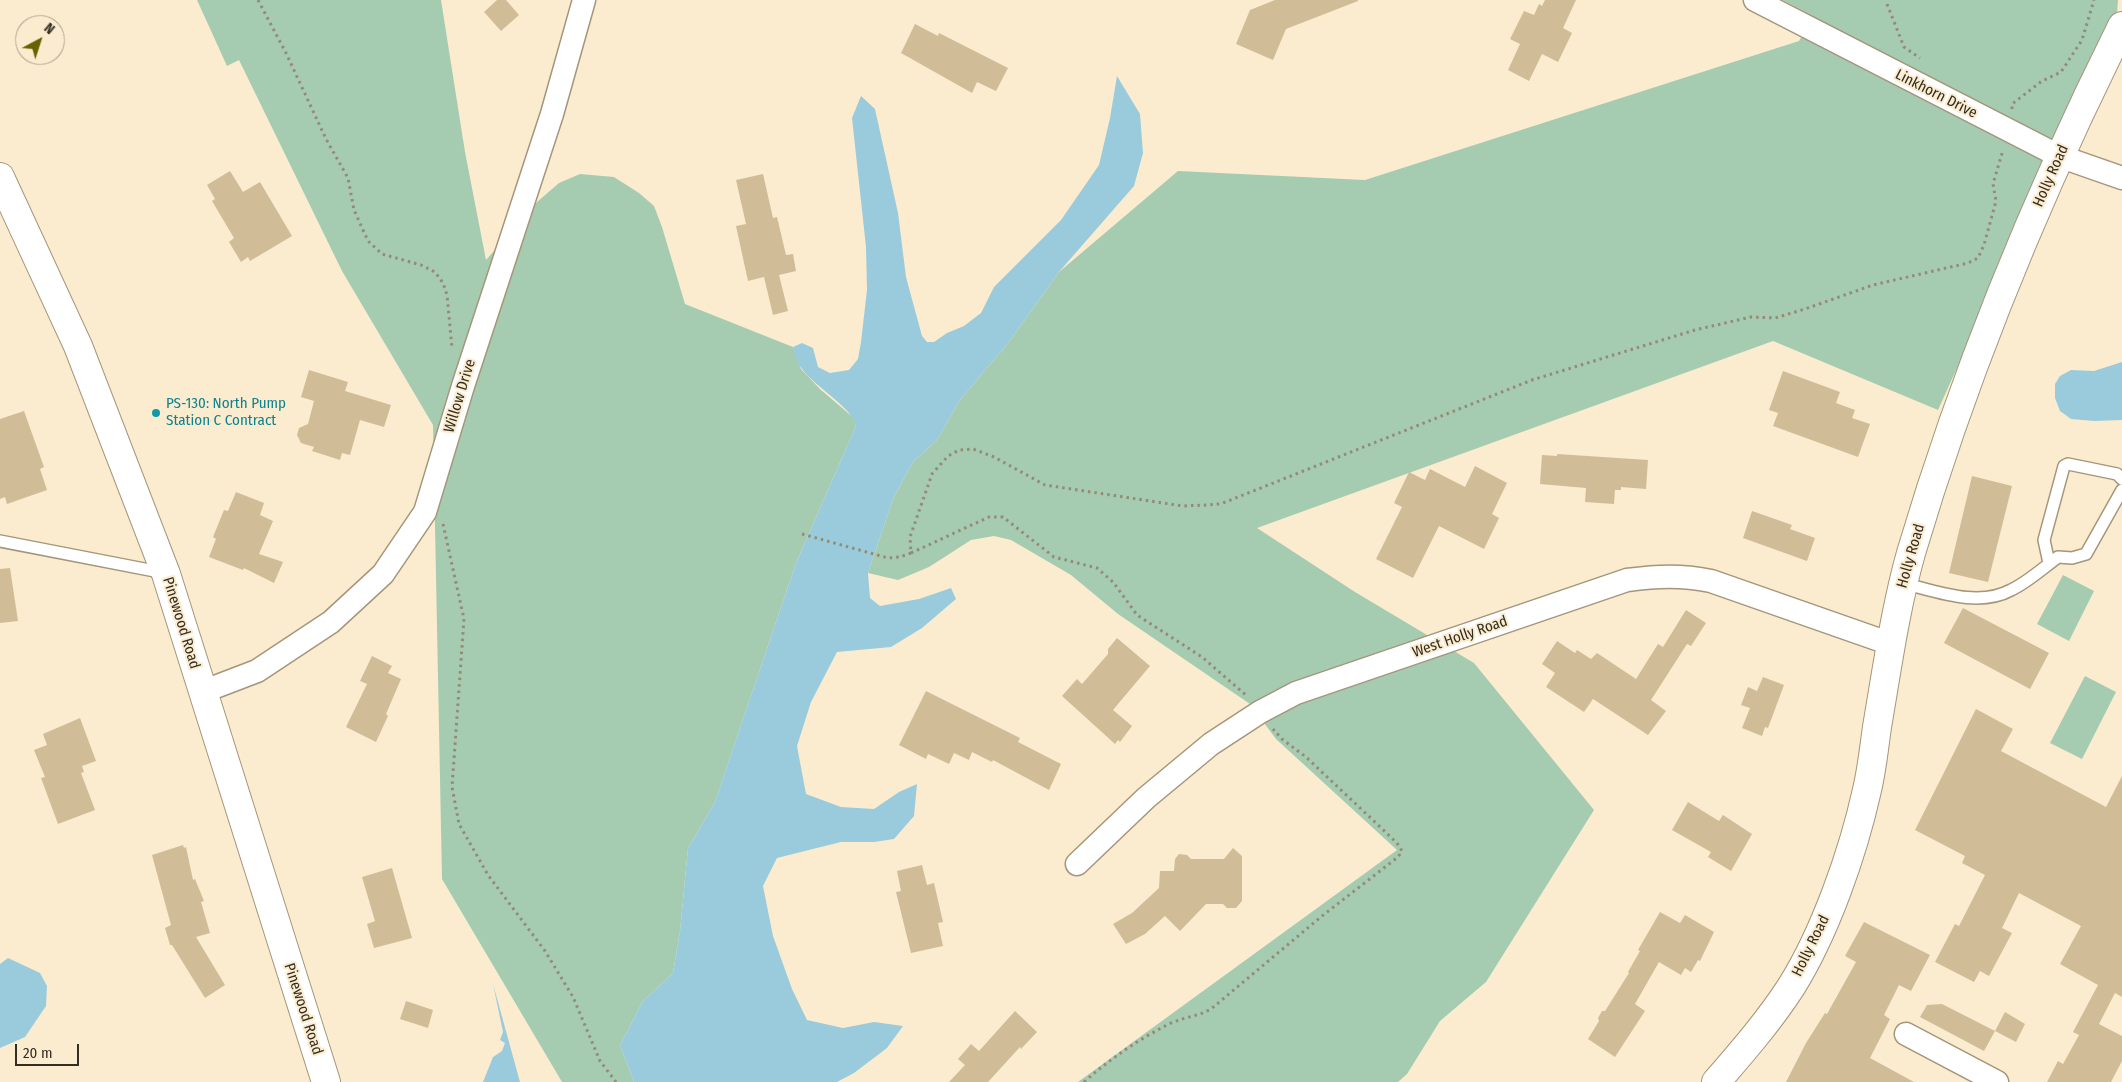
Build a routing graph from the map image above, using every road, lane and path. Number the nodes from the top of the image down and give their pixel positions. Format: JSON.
{"nodes":[{"id":1,"x":258,"y":0,"type":"edge"},
{"id":2,"x":584,"y":0,"type":"edge"},
{"id":3,"x":1755,"y":0,"type":"edge"},
{"id":4,"x":2094,"y":0,"type":"edge"},
{"id":5,"x":1886,"y":4,"type":"dead end"},
{"id":6,"x":2122,"y":26,"type":"edge"},
{"id":7,"x":1927,"y":63,"type":"dead end"},
{"id":8,"x":2003,"y":106,"type":"dead end"},
{"id":9,"x":2010,"y":120,"type":"junction"},
{"id":10,"x":2059,"y":156,"type":"junction"},
{"id":11,"x":0,"y":177,"type":"edge"},
{"id":12,"x":2122,"y":178,"type":"edge"},
{"id":13,"x":463,"y":386,"type":"junction"},
{"id":14,"x":2122,"y":479,"type":"edge"},
{"id":15,"x":2122,"y":490,"type":"edge"},
{"id":16,"x":444,"y":518,"type":"dead end"},
{"id":17,"x":802,"y":534,"type":"dead end"},
{"id":18,"x":0,"y":541,"type":"edge"},
{"id":19,"x":2049,"y":563,"type":"junction"},
{"id":20,"x":166,"y":574,"type":"junction"},
{"id":21,"x":1902,"y":584,"type":"junction"},
{"id":22,"x":1891,"y":644,"type":"junction"},
{"id":23,"x":202,"y":692,"type":"junction"},
{"id":24,"x":1077,"y":864,"type":"dead end"},
{"id":25,"x":1906,"y":1034,"type":"dead end"},
{"id":26,"x":326,"y":1082,"type":"edge"},
{"id":27,"x":616,"y":1082,"type":"edge"},
{"id":28,"x":1716,"y":1082,"type":"edge"},
{"id":29,"x":1997,"y":1082,"type":"edge"}],
"edges":[{"from":1,"to":13,"type":"path"},
{"from":2,"to":13,"type":"street","name":"Willow Drive"},
{"from":3,"to":9,"type":"street","name":"Linkhorn Drive"},
{"from":4,"to":9,"type":"path"},
{"from":5,"to":7,"type":"path"},
{"from":6,"to":10,"type":"street","name":"Holly Road"},
{"from":8,"to":9,"type":"path"},
{"from":9,"to":10,"type":"street","name":"Linkhorn Drive"},
{"from":9,"to":17,"type":"path"},
{"from":10,"to":12,"type":"street","name":"Linkhorn Drive"},
{"from":10,"to":21,"type":"street","name":"Holly Road"},
{"from":11,"to":20,"type":"street","name":"Pinewood Road"},
{"from":13,"to":23,"type":"street","name":"Willow Drive"},
{"from":14,"to":19,"type":"lane"},
{"from":15,"to":19,"type":"lane"},
{"from":16,"to":27,"type":"path"},
{"from":18,"to":20,"type":"lane"},
{"from":19,"to":21,"type":"lane"},
{"from":20,"to":23,"type":"street","name":"Pinewood Road"},
{"from":21,"to":22,"type":"street","name":"Holly Road"},
{"from":22,"to":24,"type":"street","name":"West Holly Road"},
{"from":22,"to":28,"type":"street","name":"Holly Road"},
{"from":23,"to":26,"type":"street","name":"Pinewood Road"},
{"from":25,"to":29,"type":"street"}]}
